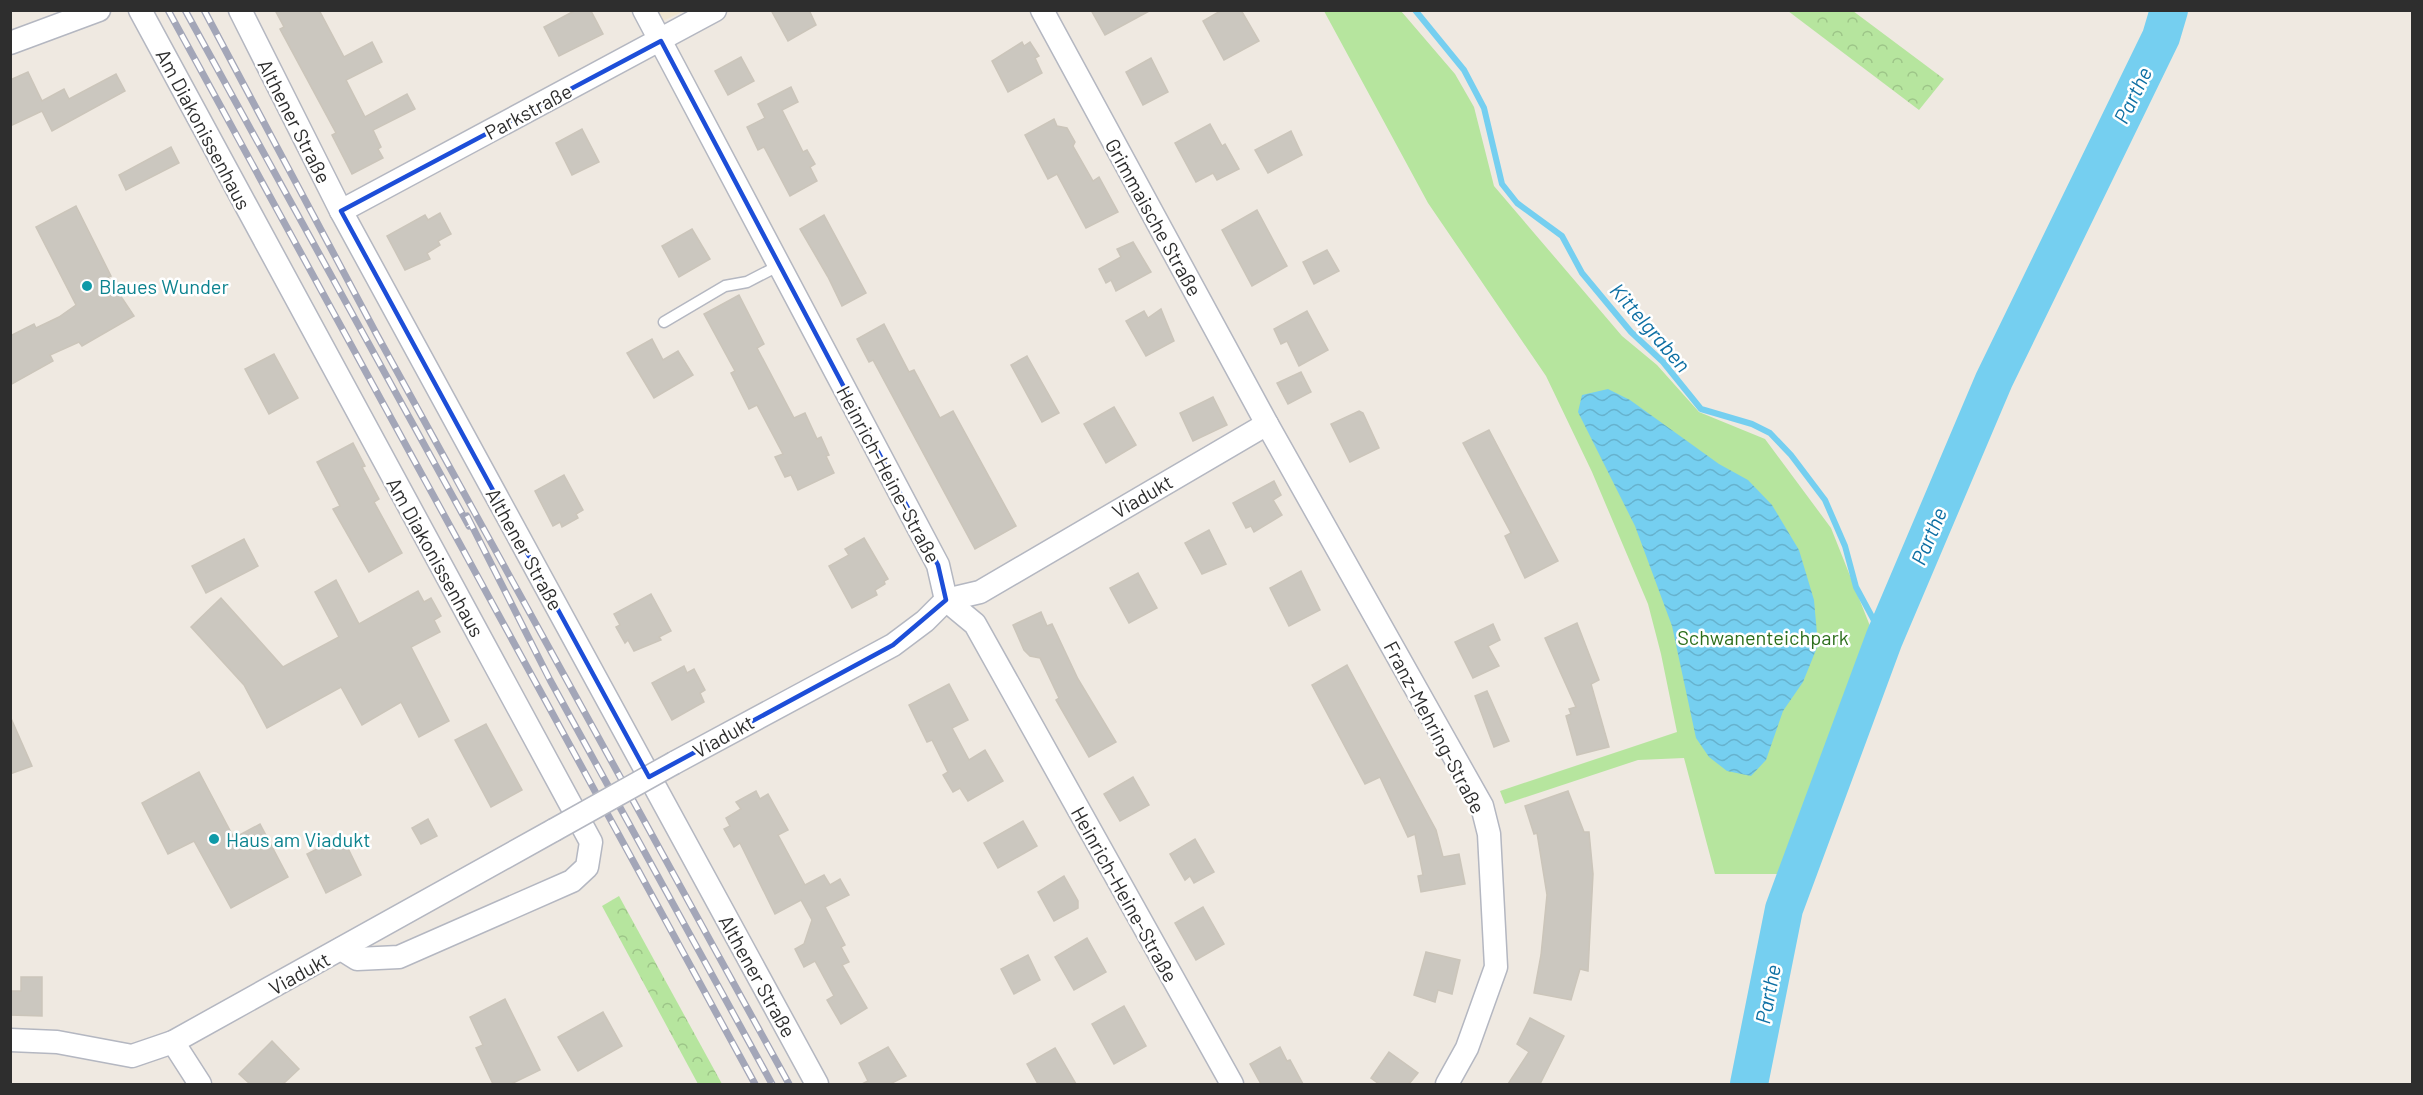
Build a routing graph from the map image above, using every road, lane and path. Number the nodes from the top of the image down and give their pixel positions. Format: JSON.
{"nodes":[{"id":1,"x":99,"y":10,"type":"edge"},
{"id":2,"x":140,"y":10,"type":"edge"},
{"id":3,"x":240,"y":10,"type":"edge"},
{"id":4,"x":644,"y":10,"type":"edge"},
{"id":5,"x":715,"y":10,"type":"edge"},
{"id":6,"x":1042,"y":10,"type":"edge"},
{"id":7,"x":661,"y":40,"type":"junction"},
{"id":8,"x":10,"y":43,"type":"edge"},
{"id":9,"x":341,"y":211,"type":"junction"},
{"id":10,"x":780,"y":265,"type":"junction"},
{"id":11,"x":664,"y":322,"type":"dead end"},
{"id":12,"x":1267,"y":424,"type":"junction"},
{"id":13,"x":946,"y":600,"type":"junction"},
{"id":14,"x":340,"y":949,"type":"junction"},
{"id":15,"x":10,"y":1040,"type":"edge"},
{"id":16,"x":173,"y":1042,"type":"junction"},
{"id":17,"x":200,"y":1084,"type":"edge"},
{"id":18,"x":817,"y":1084,"type":"edge"},
{"id":19,"x":1232,"y":1084,"type":"edge"},
{"id":20,"x":1447,"y":1084,"type":"edge"}],
"edges":[{"from":1,"to":8,"type":"street"},
{"from":2,"to":14,"type":"street","name":"Am Diakonissenhaus"},
{"from":3,"to":9,"type":"street","name":"Althener Straße"},
{"from":4,"to":7,"type":"street","name":"Heinrich-Heine-Straße"},
{"from":5,"to":7,"type":"street","name":"Parkstraße"},
{"from":6,"to":12,"type":"street","name":"Grimmaische Straße"},
{"from":7,"to":9,"type":"street","name":"Parkstraße"},
{"from":7,"to":10,"type":"street","name":"Heinrich-Heine-Straße"},
{"from":9,"to":18,"type":"street","name":"Althener Straße"},
{"from":10,"to":11,"type":"lane"},
{"from":10,"to":13,"type":"street","name":"Heinrich-Heine-Straße"},
{"from":12,"to":13,"type":"street","name":"Viadukt"},
{"from":12,"to":20,"type":"street","name":"Franz-Mehring-Straße"},
{"from":13,"to":14,"type":"street","name":"Viadukt","bridge":true},
{"from":13,"to":19,"type":"street","name":"Heinrich-Heine-Straße"},
{"from":14,"to":16,"type":"street","name":"Viadukt"},
{"from":15,"to":16,"type":"street","name":"Viadukt"},
{"from":16,"to":17,"type":"street"}]}
